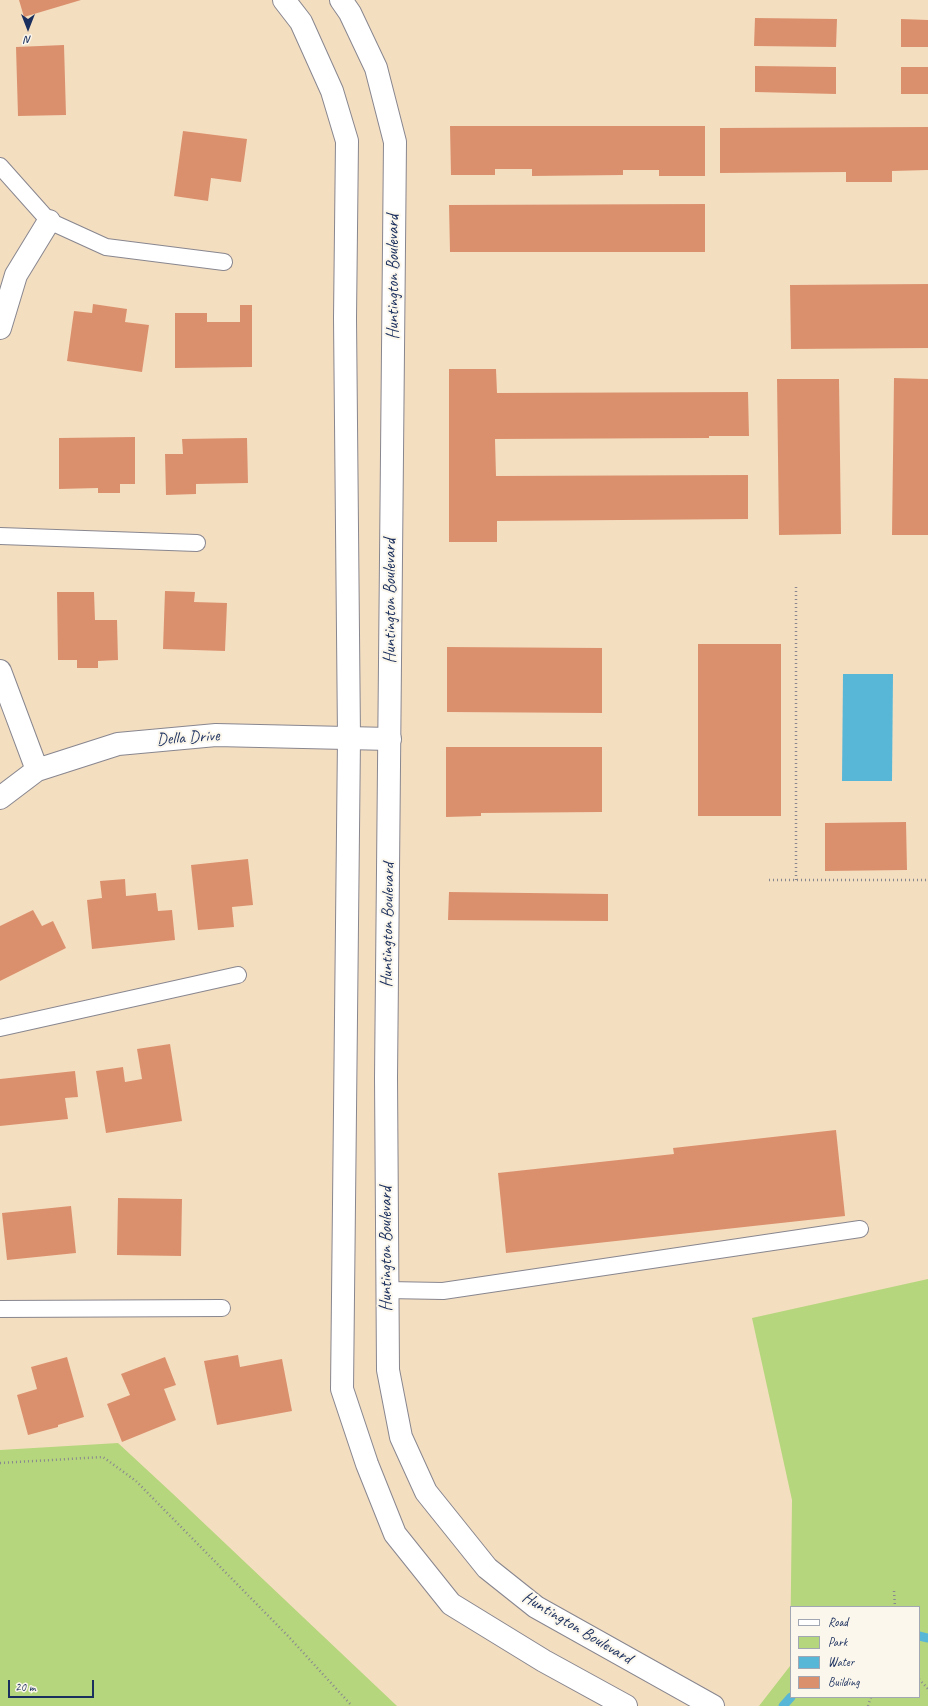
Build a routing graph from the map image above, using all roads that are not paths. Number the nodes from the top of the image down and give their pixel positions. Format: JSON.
{"nodes":[{"id":1,"x":284,"y":0,"type":"edge"},
{"id":2,"x":340,"y":0,"type":"edge"},
{"id":3,"x":0,"y":166,"type":"edge"},
{"id":4,"x":50,"y":221,"type":"junction"},
{"id":5,"x":224,"y":262,"type":"dead end"},
{"id":6,"x":0,"y":328,"type":"edge"},
{"id":7,"x":0,"y":536,"type":"edge"},
{"id":8,"x":197,"y":543,"type":"dead end"},
{"id":9,"x":0,"y":671,"type":"edge"},
{"id":10,"x":349,"y":738,"type":"junction"},
{"id":11,"x":390,"y":739,"type":"junction"},
{"id":12,"x":37,"y":770,"type":"junction"},
{"id":13,"x":0,"y":798,"type":"edge"},
{"id":14,"x":238,"y":975,"type":"dead end"},
{"id":15,"x":0,"y":1028,"type":"edge"},
{"id":16,"x":860,"y":1229,"type":"dead end"},
{"id":17,"x":387,"y":1290,"type":"junction"},
{"id":18,"x":222,"y":1308,"type":"dead end"},
{"id":19,"x":0,"y":1309,"type":"edge"},
{"id":20,"x":626,"y":1706,"type":"edge"},
{"id":21,"x":713,"y":1706,"type":"edge"}],
"edges":[{"from":1,"to":10,"type":"street"},
{"from":2,"to":11,"type":"street","name":"Huntington Boulevard"},
{"from":3,"to":4,"type":"lane"},
{"from":4,"to":5,"type":"lane"},
{"from":4,"to":6,"type":"street"},
{"from":7,"to":8,"type":"lane"},
{"from":9,"to":12,"type":"street"},
{"from":10,"to":11,"type":"street","name":"Della Drive"},
{"from":10,"to":12,"type":"street","name":"Della Drive"},
{"from":10,"to":20,"type":"street"},
{"from":11,"to":17,"type":"street","name":"Huntington Boulevard"},
{"from":12,"to":13,"type":"street","name":"Della Drive"},
{"from":14,"to":15,"type":"lane"},
{"from":16,"to":17,"type":"lane"},
{"from":17,"to":21,"type":"street","name":"Huntington Boulevard"},
{"from":18,"to":19,"type":"lane"}]}
